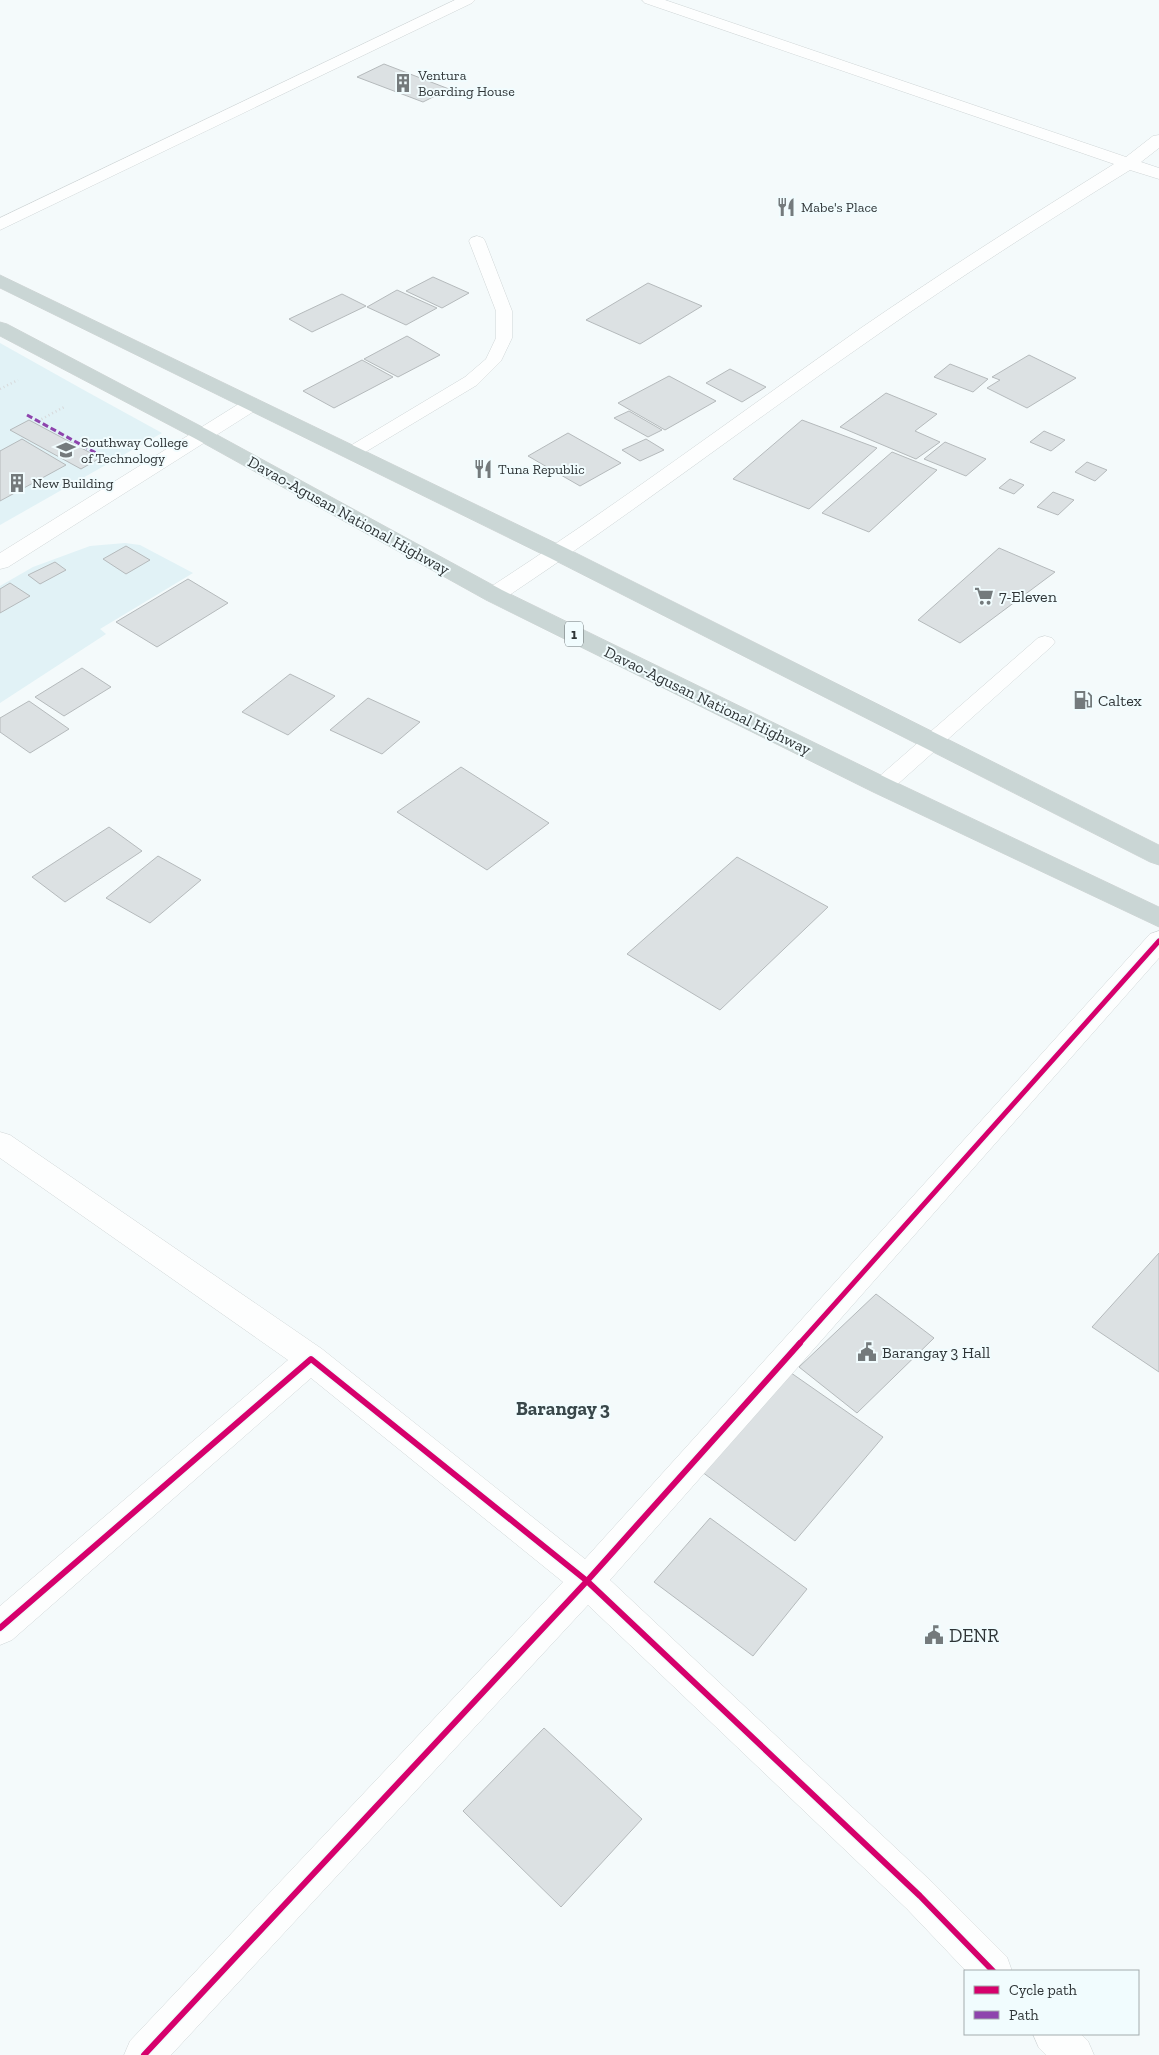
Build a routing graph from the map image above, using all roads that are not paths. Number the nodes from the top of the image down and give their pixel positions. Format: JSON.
{"nodes":[{"id":1,"x":467,"y":0,"type":"edge"},
{"id":2,"x":650,"y":0,"type":"edge"},
{"id":3,"x":1159,"y":140,"type":"edge"},
{"id":4,"x":1127,"y":164,"type":"junction"},
{"id":5,"x":1159,"y":174,"type":"edge"},
{"id":6,"x":0,"y":225,"type":"edge"},
{"id":7,"x":477,"y":241,"type":"dead end"},
{"id":8,"x":0,"y":281,"type":"edge"},
{"id":9,"x":0,"y":328,"type":"edge"},
{"id":10,"x":252,"y":404,"type":"junction"},
{"id":11,"x":203,"y":435,"type":"junction"},
{"id":12,"x":351,"y":453,"type":"junction"},
{"id":13,"x":558,"y":553,"type":"junction"},
{"id":14,"x":0,"y":562,"type":"edge"},
{"id":15,"x":494,"y":595,"type":"junction"},
{"id":16,"x":1045,"y":642,"type":"dead end"},
{"id":17,"x":932,"y":742,"type":"junction"},
{"id":18,"x":882,"y":786,"type":"junction"},
{"id":19,"x":1159,"y":856,"type":"edge"},
{"id":20,"x":1159,"y":918,"type":"edge"},
{"id":21,"x":1159,"y":941,"type":"edge"},
{"id":22,"x":4,"y":1154,"type":"edge"},
{"id":23,"x":311,"y":1359,"type":"junction"},
{"id":24,"x":587,"y":1581,"type":"junction"},
{"id":25,"x":0,"y":1628,"type":"edge"},
{"id":26,"x":992,"y":1970,"type":"edge"},
{"id":27,"x":1054,"y":2035,"type":"edge"},
{"id":28,"x":144,"y":2055,"type":"edge"},
{"id":29,"x":1074,"y":2055,"type":"edge"}],
"edges":[{"from":1,"to":6,"type":"street"},
{"from":2,"to":4,"type":"street"},
{"from":3,"to":4,"type":"street"},
{"from":4,"to":5,"type":"street"},
{"from":4,"to":13,"type":"street"},
{"from":7,"to":12,"type":"lane"},
{"from":8,"to":10,"type":"highway"},
{"from":9,"to":11,"type":"highway","name":"Davao-Agusan National Highway","number":"1"},
{"from":10,"to":11,"type":"street"},
{"from":10,"to":12,"type":"highway"},
{"from":11,"to":14,"type":"street"},
{"from":11,"to":15,"type":"highway","name":"Davao-Agusan National Highway","number":"1"},
{"from":12,"to":13,"type":"highway"},
{"from":13,"to":15,"type":"street"},
{"from":13,"to":17,"type":"highway"},
{"from":15,"to":18,"type":"highway","name":"Davao-Agusan National Highway","number":"1"},
{"from":16,"to":17,"type":"lane"},
{"from":17,"to":18,"type":"lane"},
{"from":17,"to":19,"type":"highway"},
{"from":18,"to":20,"type":"highway","name":"Davao-Agusan National Highway","number":"1"},
{"from":21,"to":24,"type":"street"},
{"from":22,"to":23,"type":"street"},
{"from":23,"to":24,"type":"street"},
{"from":23,"to":25,"type":"street"},
{"from":24,"to":26,"type":"street"},
{"from":24,"to":28,"type":"street"},
{"from":27,"to":29,"type":"street"}]}
